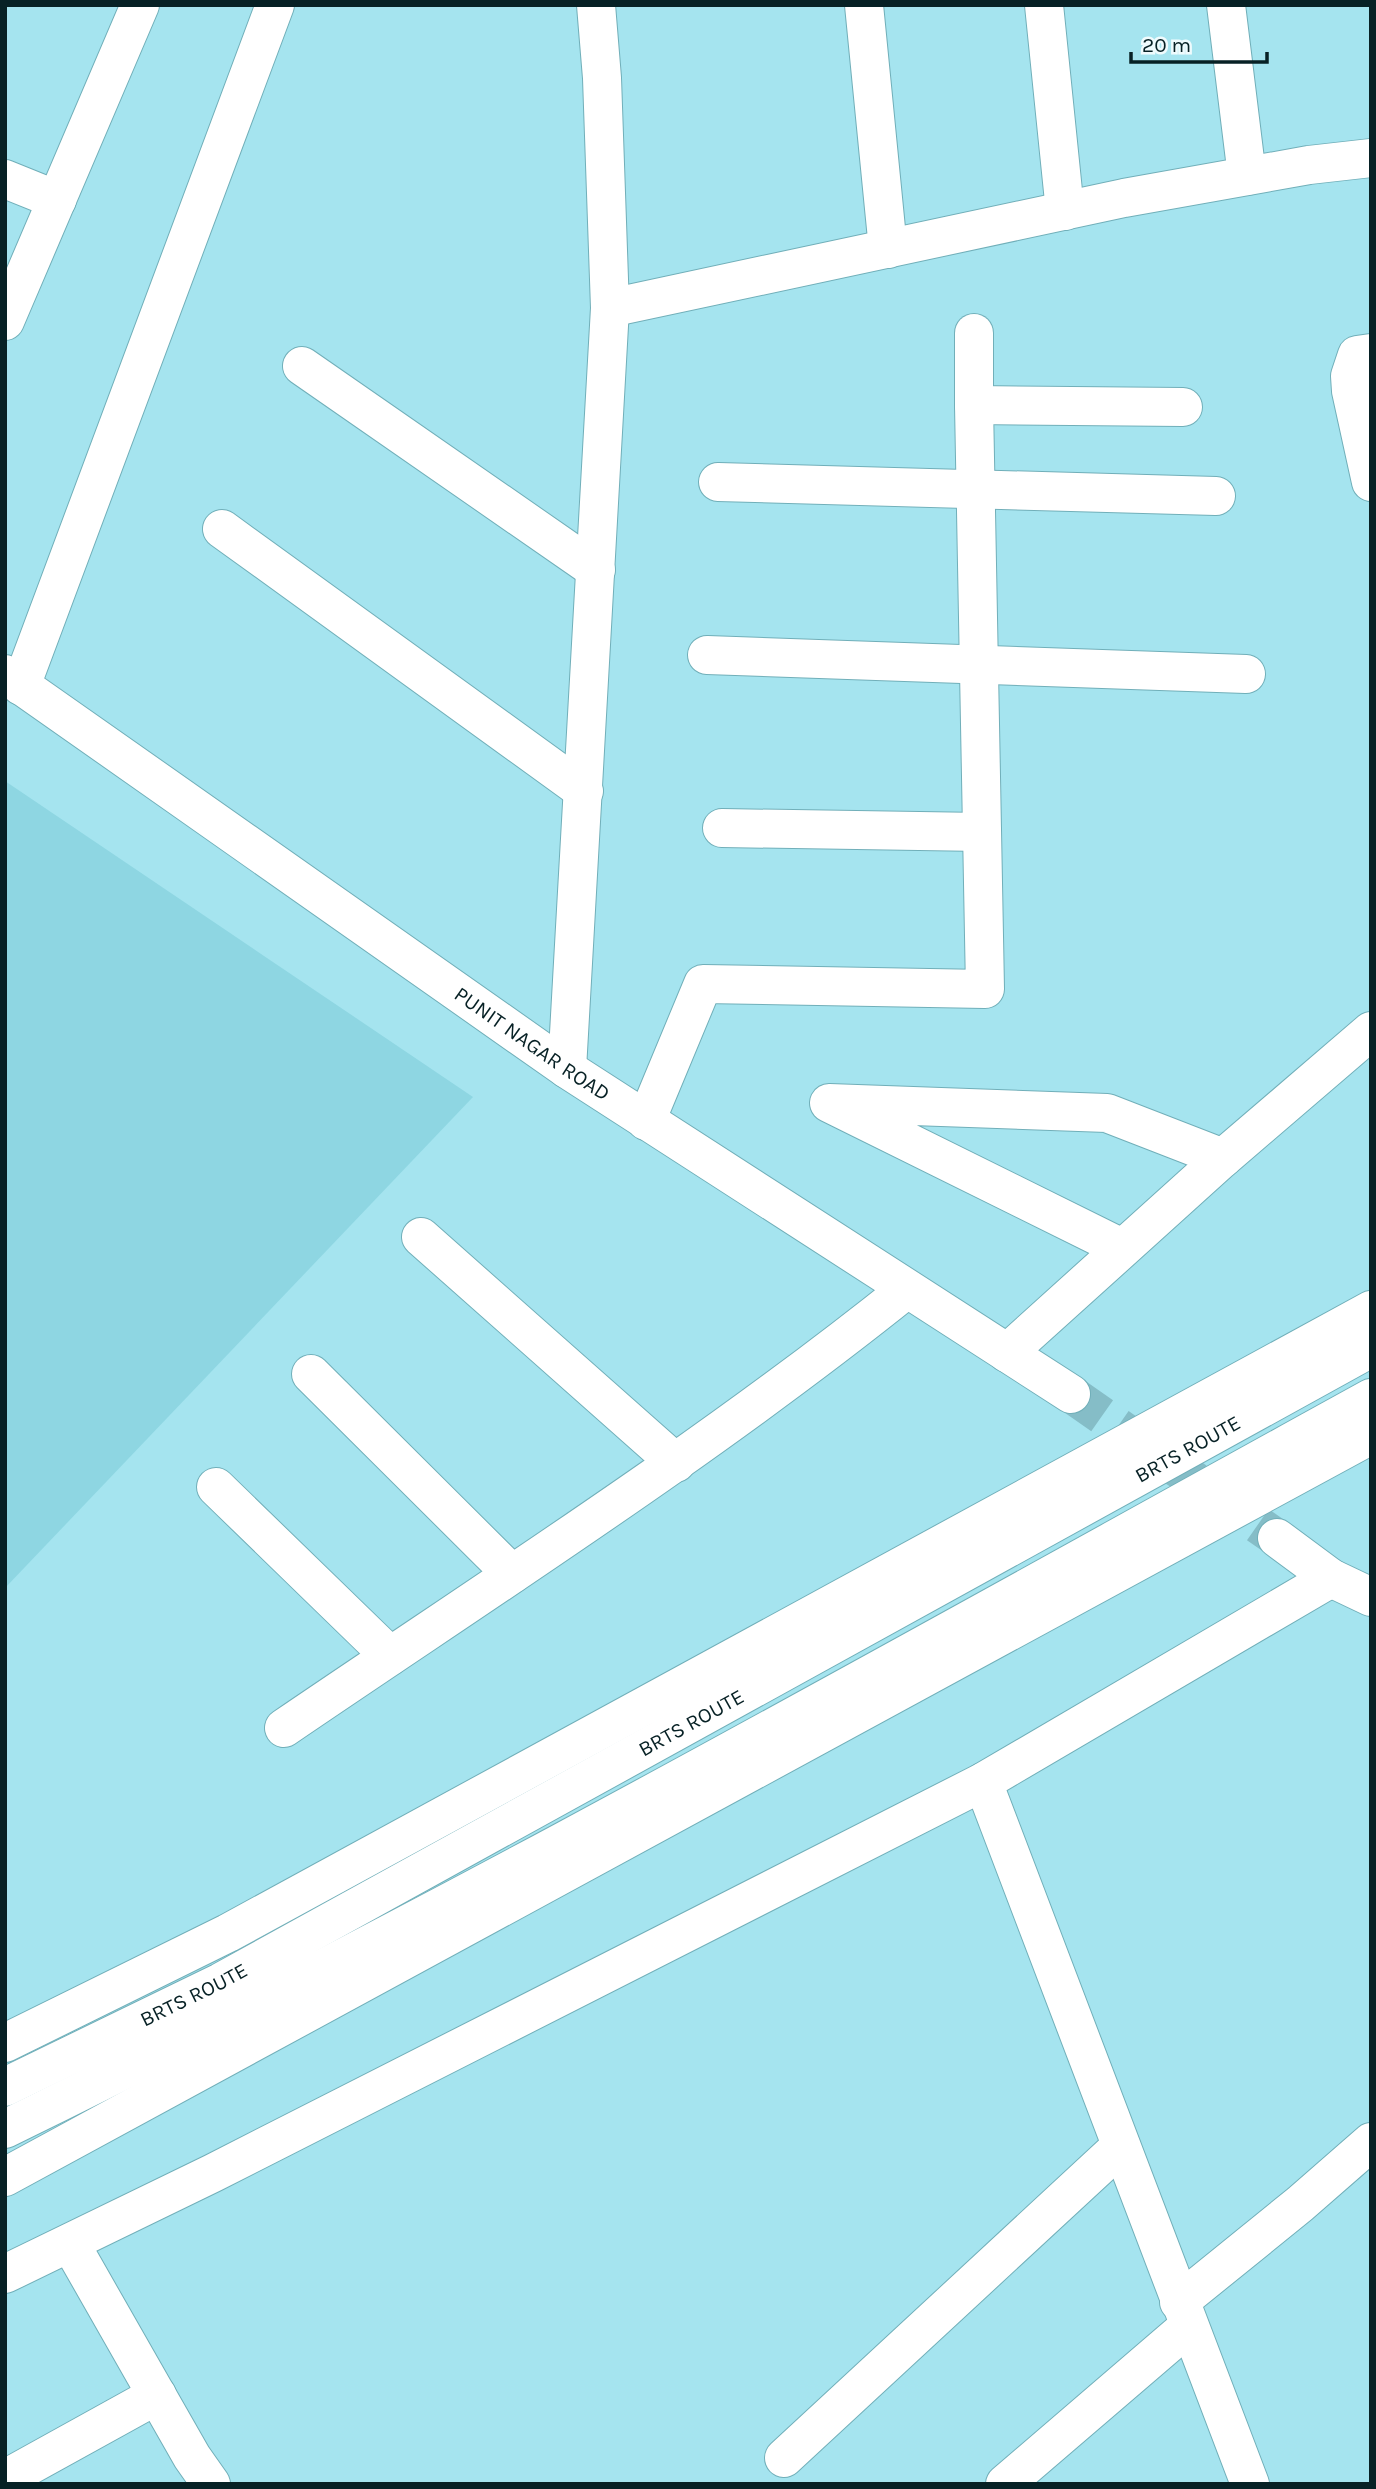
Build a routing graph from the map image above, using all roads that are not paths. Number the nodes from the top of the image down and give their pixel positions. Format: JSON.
{"nodes":[{"id":1,"x":140,"y":5,"type":"edge"},
{"id":2,"x":275,"y":5,"type":"edge"},
{"id":3,"x":596,"y":5,"type":"edge"},
{"id":4,"x":863,"y":5,"type":"edge"},
{"id":5,"x":1044,"y":5,"type":"edge"},
{"id":6,"x":1226,"y":5,"type":"edge"},
{"id":7,"x":1371,"y":158,"type":"edge"},
{"id":8,"x":1247,"y":176,"type":"junction"},
{"id":9,"x":5,"y":179,"type":"edge"},
{"id":10,"x":57,"y":200,"type":"junction"},
{"id":11,"x":1065,"y":211,"type":"junction"},
{"id":12,"x":888,"y":249,"type":"junction"},
{"id":13,"x":610,"y":308,"type":"junction"},
{"id":14,"x":5,"y":321,"type":"edge"},
{"id":15,"x":974,"y":333,"type":"dead end"},
{"id":16,"x":1371,"y":353,"type":"edge"},
{"id":17,"x":302,"y":366,"type":"dead end"},
{"id":18,"x":974,"y":405,"type":"junction"},
{"id":19,"x":1183,"y":407,"type":"dead end"},
{"id":20,"x":718,"y":482,"type":"dead end"},
{"id":21,"x":1371,"y":482,"type":"edge"},
{"id":22,"x":975,"y":489,"type":"junction"},
{"id":23,"x":1216,"y":496,"type":"dead end"},
{"id":24,"x":222,"y":529,"type":"dead end"},
{"id":25,"x":596,"y":570,"type":"junction"},
{"id":26,"x":707,"y":655,"type":"dead end"},
{"id":27,"x":979,"y":665,"type":"junction"},
{"id":28,"x":1247,"y":674,"type":"dead end"},
{"id":29,"x":13,"y":680,"type":"edge"},
{"id":30,"x":584,"y":791,"type":"junction"},
{"id":31,"x":722,"y":828,"type":"dead end"},
{"id":32,"x":982,"y":832,"type":"junction"},
{"id":33,"x":1371,"y":1031,"type":"edge"},
{"id":34,"x":567,"y":1069,"type":"junction"},
{"id":35,"x":646,"y":1121,"type":"junction"},
{"id":36,"x":1223,"y":1158,"type":"junction"},
{"id":37,"x":421,"y":1237,"type":"dead end"},
{"id":38,"x":1122,"y":1248,"type":"junction"},
{"id":39,"x":907,"y":1289,"type":"junction"},
{"id":40,"x":1371,"y":1310,"type":"edge"},
{"id":41,"x":1371,"y":1348,"type":"edge"},
{"id":42,"x":1007,"y":1353,"type":"junction"},
{"id":43,"x":311,"y":1374,"type":"dead end"},
{"id":44,"x":1071,"y":1394,"type":"tunnel mouth"},
{"id":45,"x":1371,"y":1398,"type":"edge"},
{"id":46,"x":1371,"y":1435,"type":"edge"},
{"id":47,"x":676,"y":1463,"type":"junction"},
{"id":48,"x":216,"y":1487,"type":"dead end"},
{"id":49,"x":1277,"y":1538,"type":"tunnel mouth"},
{"id":50,"x":512,"y":1574,"type":"junction"},
{"id":51,"x":1331,"y":1578,"type":"junction"},
{"id":52,"x":1371,"y":1597,"type":"edge"},
{"id":53,"x":390,"y":1656,"type":"junction"},
{"id":54,"x":284,"y":1728,"type":"dead end"},
{"id":55,"x":983,"y":1783,"type":"junction"},
{"id":56,"x":5,"y":2043,"type":"edge"},
{"id":57,"x":5,"y":2087,"type":"edge"},
{"id":58,"x":5,"y":2129,"type":"edge"},
{"id":59,"x":1371,"y":2142,"type":"edge"},
{"id":60,"x":1121,"y":2146,"type":"junction"},
{"id":61,"x":5,"y":2177,"type":"edge"},
{"id":62,"x":70,"y":2243,"type":"junction"},
{"id":63,"x":5,"y":2274,"type":"edge"},
{"id":64,"x":1184,"y":2314,"type":"junction"},
{"id":65,"x":157,"y":2395,"type":"junction"},
{"id":66,"x":784,"y":2458,"type":"dead end"},
{"id":67,"x":5,"y":2479,"type":"edge"},
{"id":68,"x":211,"y":2484,"type":"edge"},
{"id":69,"x":1005,"y":2484,"type":"edge"},
{"id":70,"x":1250,"y":2484,"type":"edge"}],
"edges":[{"from":1,"to":10,"type":"street"},
{"from":2,"to":29,"type":"street"},
{"from":3,"to":13,"type":"street"},
{"from":4,"to":12,"type":"street"},
{"from":5,"to":11,"type":"street"},
{"from":6,"to":8,"type":"street"},
{"from":7,"to":8,"type":"street"},
{"from":8,"to":11,"type":"street"},
{"from":9,"to":10,"type":"street"},
{"from":10,"to":14,"type":"street"},
{"from":11,"to":12,"type":"street"},
{"from":12,"to":13,"type":"street"},
{"from":13,"to":25,"type":"street"},
{"from":15,"to":18,"type":"street"},
{"from":16,"to":21,"type":"street"},
{"from":17,"to":25,"type":"street"},
{"from":18,"to":19,"type":"street"},
{"from":18,"to":22,"type":"street"},
{"from":20,"to":22,"type":"street"},
{"from":22,"to":23,"type":"street"},
{"from":22,"to":27,"type":"street"},
{"from":24,"to":30,"type":"street"},
{"from":25,"to":30,"type":"street"},
{"from":26,"to":27,"type":"street"},
{"from":27,"to":28,"type":"street"},
{"from":27,"to":32,"type":"street"},
{"from":29,"to":34,"type":"street","name":"PUNIT NAGAR ROAD"},
{"from":30,"to":34,"type":"street"},
{"from":31,"to":32,"type":"street"},
{"from":32,"to":35,"type":"street"},
{"from":33,"to":36,"type":"street"},
{"from":34,"to":35,"type":"street","name":"PUNIT NAGAR ROAD"},
{"from":35,"to":39,"type":"street","name":"PUNIT NAGAR ROAD"},
{"from":36,"to":38,"type":"street"},
{"from":36,"to":38,"type":"street"},
{"from":37,"to":47,"type":"street"},
{"from":38,"to":42,"type":"street"},
{"from":39,"to":42,"type":"street","name":"PUNIT NAGAR ROAD"},
{"from":39,"to":47,"type":"street"},
{"from":40,"to":56,"type":"street"},
{"from":41,"to":57,"type":"street","name":"BRTS ROUTE"},
{"from":42,"to":44,"type":"street","name":"PUNIT NAGAR ROAD"},
{"from":43,"to":50,"type":"street"},
{"from":45,"to":58,"type":"street","name":"BRTS ROUTE"},
{"from":46,"to":61,"type":"street"},
{"from":47,"to":50,"type":"street"},
{"from":48,"to":53,"type":"street"},
{"from":49,"to":51,"type":"street"},
{"from":50,"to":53,"type":"street"},
{"from":51,"to":52,"type":"street"},
{"from":51,"to":55,"type":"street"},
{"from":53,"to":54,"type":"street"},
{"from":55,"to":60,"type":"street"},
{"from":55,"to":62,"type":"street"},
{"from":59,"to":64,"type":"street"},
{"from":60,"to":64,"type":"street"},
{"from":60,"to":66,"type":"street"},
{"from":62,"to":63,"type":"street"},
{"from":62,"to":65,"type":"street"},
{"from":64,"to":69,"type":"street"},
{"from":64,"to":70,"type":"street"},
{"from":65,"to":67,"type":"street"},
{"from":65,"to":68,"type":"street"}]}
